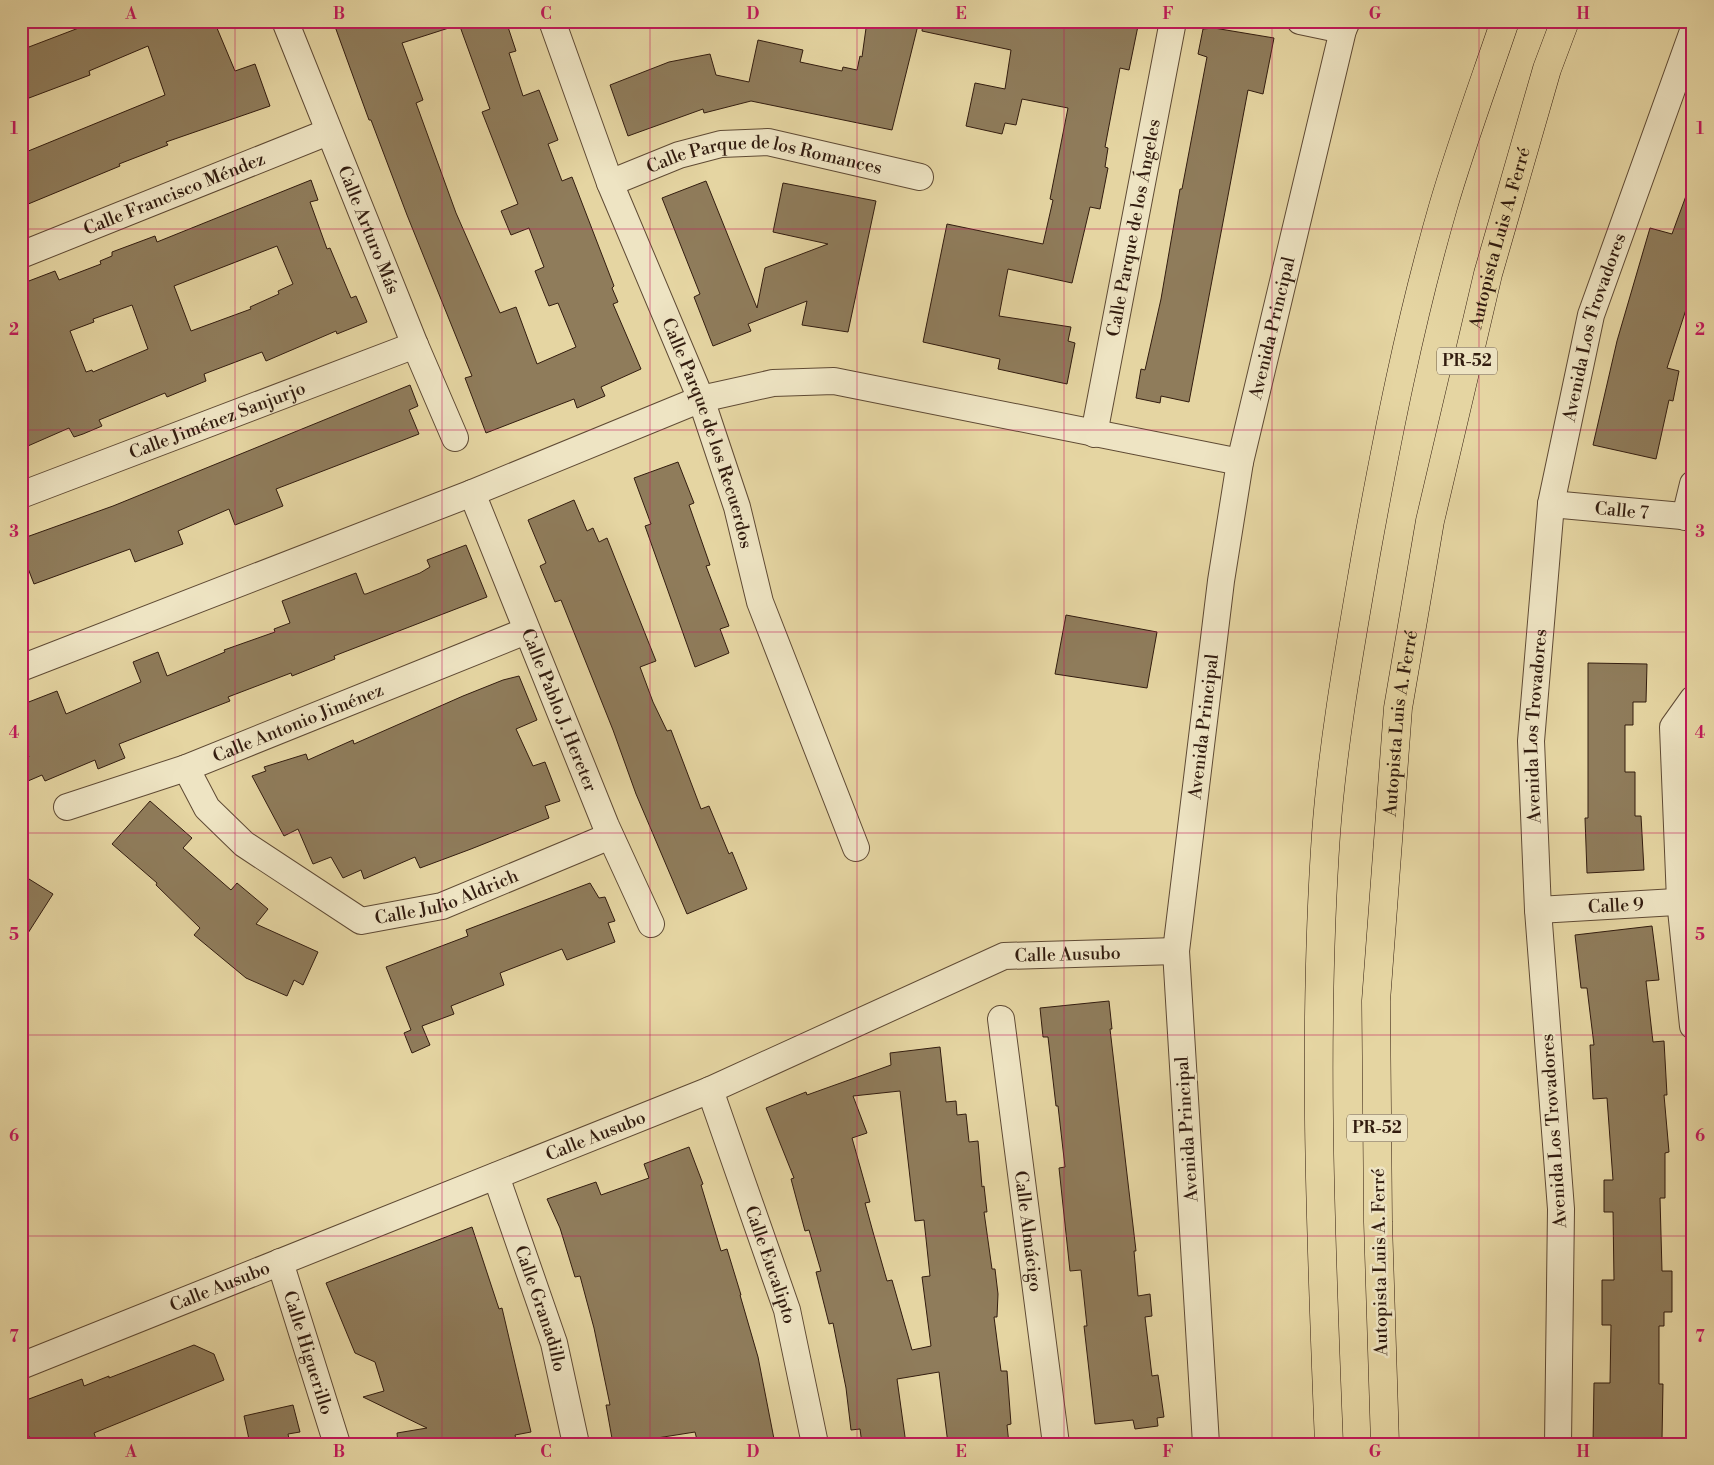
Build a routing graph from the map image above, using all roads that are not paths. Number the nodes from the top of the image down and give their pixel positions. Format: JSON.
{"nodes":[{"id":1,"x":285,"y":21,"type":"edge"},
{"id":2,"x":552,"y":21,"type":"edge"},
{"id":3,"x":1172,"y":21,"type":"edge"},
{"id":4,"x":1300,"y":21,"type":"edge"},
{"id":5,"x":1505,"y":21,"type":"edge"},
{"id":6,"x":1565,"y":21,"type":"edge"},
{"id":7,"x":1345,"y":26,"type":"edge"},
{"id":8,"x":1693,"y":32,"type":"edge"},
{"id":9,"x":1688,"y":61,"type":"edge"},
{"id":10,"x":328,"y":132,"type":"junction"},
{"id":11,"x":920,"y":177,"type":"dead end"},
{"id":12,"x":610,"y":182,"type":"junction"},
{"id":13,"x":21,"y":255,"type":"edge"},
{"id":14,"x":414,"y":345,"type":"junction"},
{"id":15,"x":701,"y":398,"type":"junction"},
{"id":16,"x":1094,"y":434,"type":"junction"},
{"id":17,"x":455,"y":438,"type":"dead end"},
{"id":18,"x":1240,"y":462,"type":"junction"},
{"id":19,"x":1693,"y":484,"type":"edge"},
{"id":20,"x":472,"y":492,"type":"junction"},
{"id":21,"x":21,"y":496,"type":"edge"},
{"id":22,"x":1551,"y":504,"type":"junction"},
{"id":23,"x":1689,"y":517,"type":"edge"},
{"id":24,"x":526,"y":631,"type":"junction"},
{"id":25,"x":21,"y":668,"type":"edge"},
{"id":26,"x":1693,"y":699,"type":"edge"},
{"id":27,"x":186,"y":768,"type":"junction"},
{"id":28,"x":67,"y":807,"type":"dead end"},
{"id":29,"x":610,"y":836,"type":"junction"},
{"id":30,"x":856,"y":848,"type":"dead end"},
{"id":31,"x":1686,"y":900,"type":"edge"},
{"id":32,"x":1538,"y":910,"type":"junction"},
{"id":33,"x":651,"y":924,"type":"dead end"},
{"id":34,"x":1176,"y":951,"type":"junction"},
{"id":35,"x":1002,"y":1019,"type":"dead end"},
{"id":36,"x":1693,"y":1026,"type":"edge"},
{"id":37,"x":710,"y":1090,"type":"junction"},
{"id":38,"x":496,"y":1176,"type":"junction"},
{"id":39,"x":280,"y":1262,"type":"junction"},
{"id":40,"x":21,"y":1366,"type":"edge"},
{"id":41,"x":337,"y":1444,"type":"edge"},
{"id":42,"x":576,"y":1444,"type":"edge"},
{"id":43,"x":815,"y":1444,"type":"edge"},
{"id":44,"x":1056,"y":1444,"type":"edge"},
{"id":45,"x":1206,"y":1444,"type":"edge"},
{"id":46,"x":1329,"y":1444,"type":"edge"},
{"id":47,"x":1385,"y":1444,"type":"edge"},
{"id":48,"x":1558,"y":1444,"type":"edge"}],
"edges":[{"from":1,"to":10,"type":"street","name":"Calle Arturo Más"},
{"from":2,"to":12,"type":"street","name":"Calle Parque de los Recuerdos"},
{"from":3,"to":16,"type":"street","name":"Calle Parque de los Ángeles"},
{"from":4,"to":7,"type":"street"},
{"from":5,"to":46,"type":"highway"},
{"from":6,"to":47,"type":"highway","name":"Autopista Luis A. Ferré","number":"PR-52"},
{"from":7,"to":18,"type":"street","name":"Avenida Principal"},
{"from":8,"to":9,"type":"street","name":"Avenida Los Trovadores"},
{"from":9,"to":22,"type":"street","name":"Avenida Los Trovadores"},
{"from":10,"to":13,"type":"street","name":"Calle Francisco Méndez"},
{"from":10,"to":14,"type":"street","name":"Calle Arturo Más"},
{"from":11,"to":12,"type":"street","name":"Calle Parque de los Romances"},
{"from":12,"to":15,"type":"street","name":"Calle Parque de los Recuerdos"},
{"from":14,"to":17,"type":"street","name":"Calle Arturo Más"},
{"from":14,"to":21,"type":"street","name":"Calle Jiménez Sanjurjo"},
{"from":15,"to":16,"type":"street"},
{"from":15,"to":20,"type":"street"},
{"from":15,"to":30,"type":"street","name":"Calle Parque de los Recuerdos"},
{"from":16,"to":18,"type":"street"},
{"from":18,"to":34,"type":"street","name":"Avenida Principal"},
{"from":19,"to":23,"type":"street"},
{"from":20,"to":24,"type":"street","name":"Calle Pablo J. Hereter"},
{"from":20,"to":25,"type":"street"},
{"from":22,"to":23,"type":"street","name":"Calle 7"},
{"from":22,"to":32,"type":"street","name":"Avenida Los Trovadores"},
{"from":24,"to":27,"type":"street","name":"Calle Antonio Jiménez"},
{"from":24,"to":29,"type":"street","name":"Calle Pablo J. Hereter"},
{"from":26,"to":31,"type":"street"},
{"from":27,"to":28,"type":"street","name":"Calle Antonio Jiménez"},
{"from":27,"to":29,"type":"street","name":"Calle Julio Aldrich"},
{"from":29,"to":33,"type":"street","name":"Calle Pablo J. Hereter"},
{"from":31,"to":32,"type":"street","name":"Calle 9"},
{"from":31,"to":36,"type":"street"},
{"from":32,"to":48,"type":"street","name":"Avenida Los Trovadores"},
{"from":34,"to":37,"type":"street","name":"Calle Ausubo"},
{"from":34,"to":45,"type":"street","name":"Avenida Principal"},
{"from":35,"to":44,"type":"street","name":"Calle Almácigo"},
{"from":37,"to":38,"type":"street","name":"Calle Ausubo"},
{"from":37,"to":43,"type":"street","name":"Calle Eucalipto"},
{"from":38,"to":39,"type":"street","name":"Calle Ausubo"},
{"from":38,"to":42,"type":"street","name":"Calle Granadillo"},
{"from":39,"to":40,"type":"street","name":"Calle Ausubo"},
{"from":39,"to":41,"type":"street","name":"Calle Higuerillo"}]}
